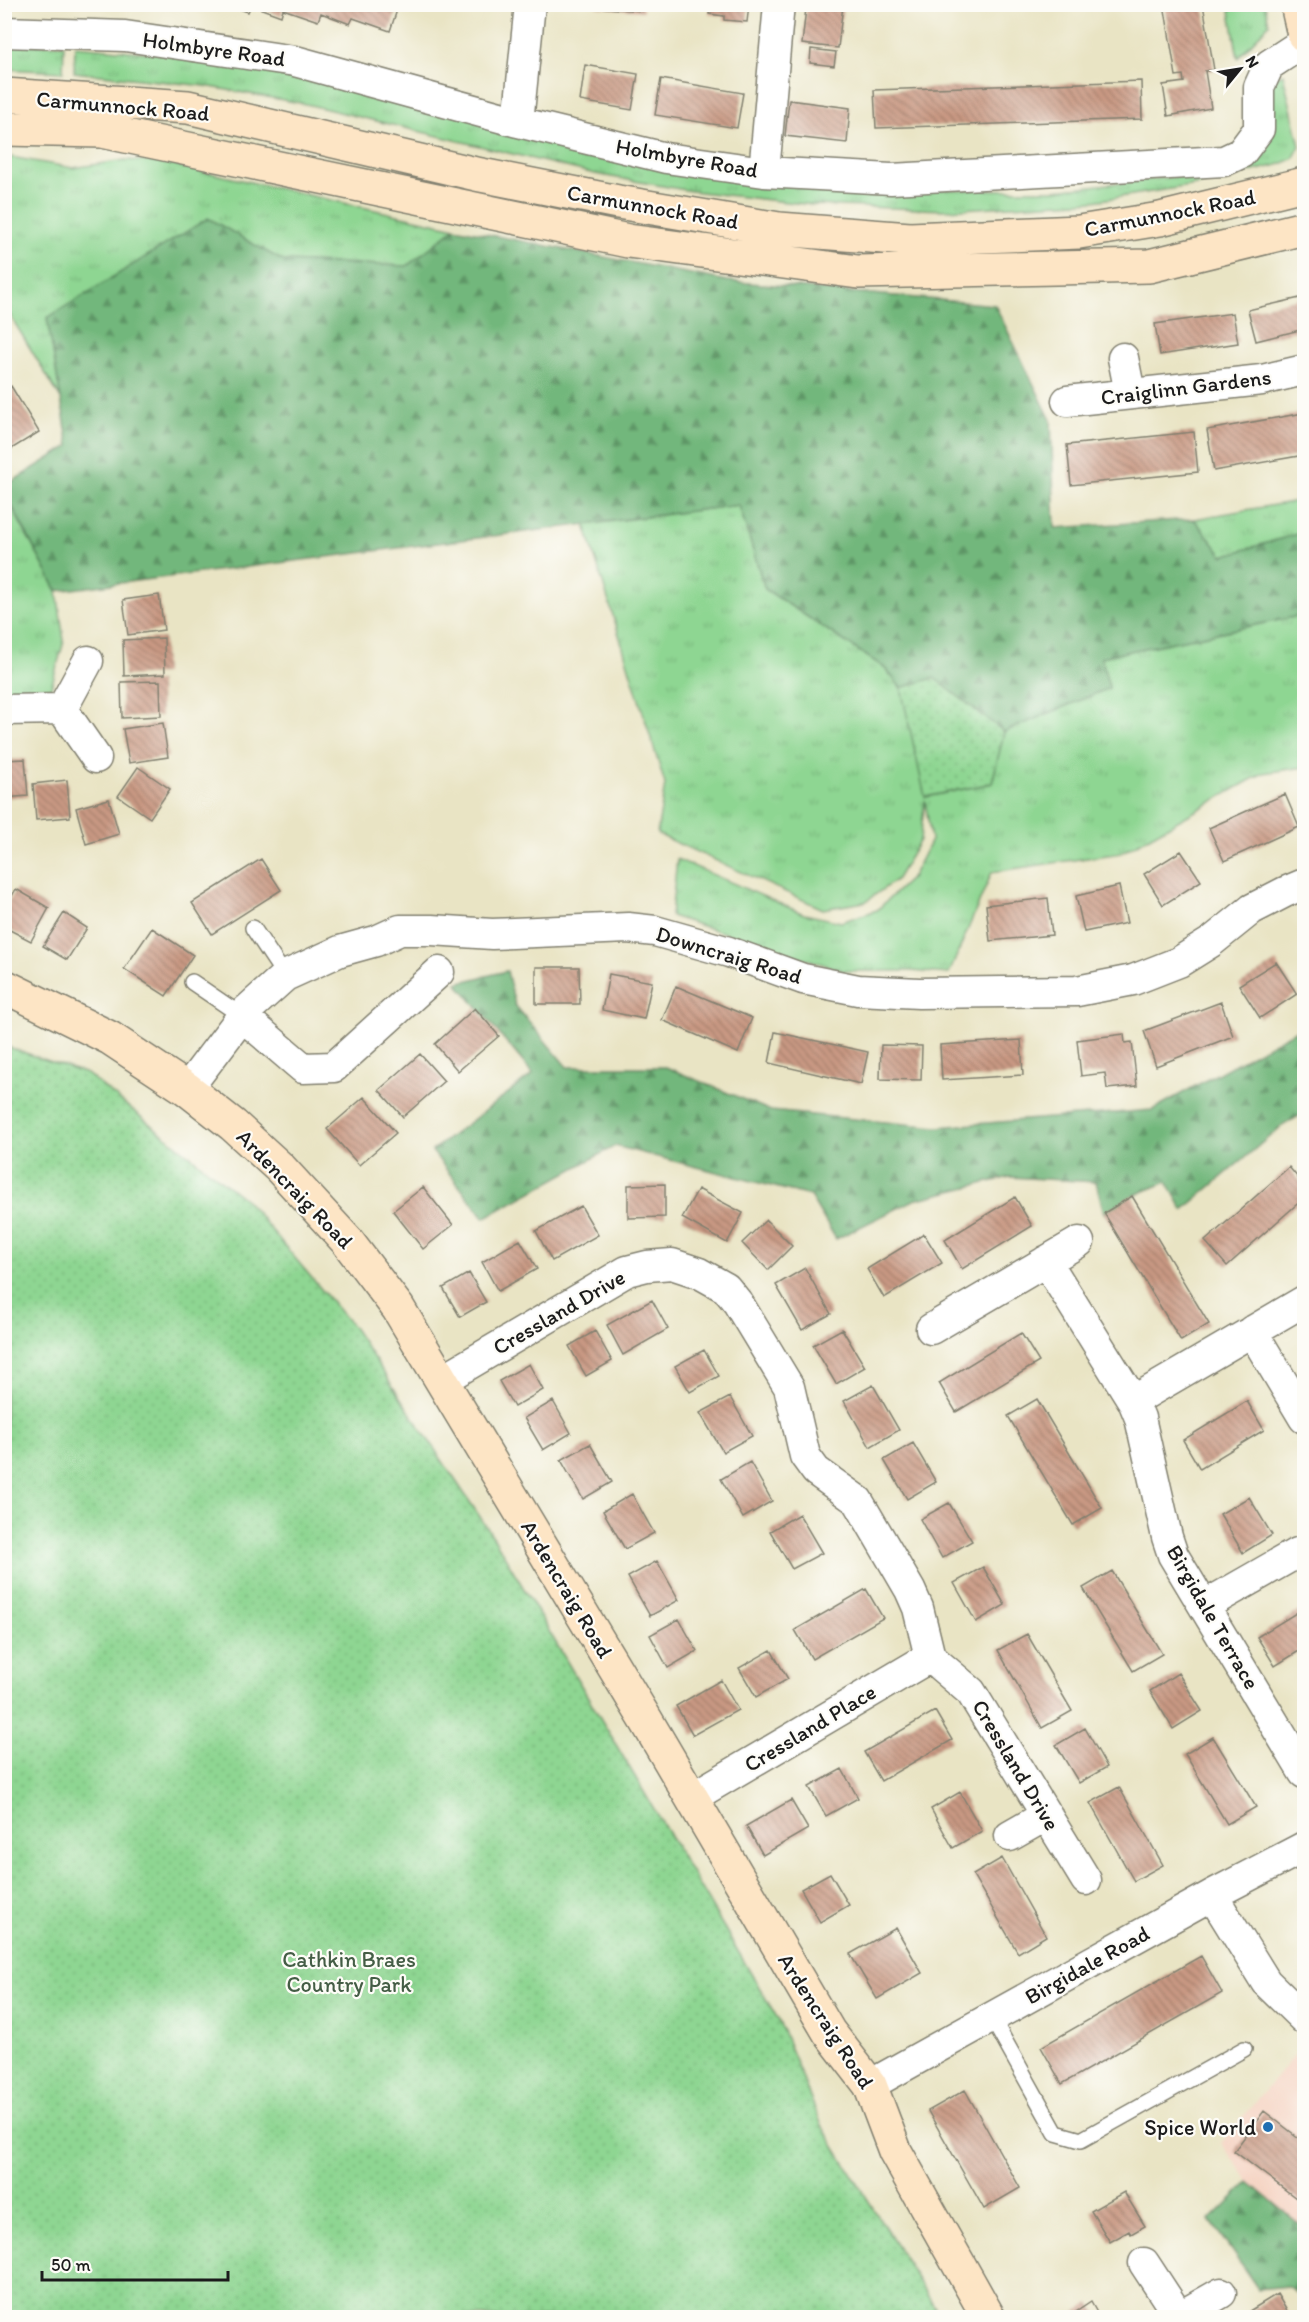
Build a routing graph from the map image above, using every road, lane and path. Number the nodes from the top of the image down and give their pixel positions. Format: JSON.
{"nodes":[{"id":1,"x":530,"y":4,"type":"edge"},
{"id":2,"x":779,"y":4,"type":"edge"},
{"id":3,"x":1297,"y":4,"type":"edge"},
{"id":4,"x":4,"y":32,"type":"edge"},
{"id":5,"x":1305,"y":35,"type":"edge"},
{"id":6,"x":1305,"y":42,"type":"edge"},
{"id":7,"x":4,"y":95,"type":"edge"},
{"id":8,"x":518,"y":122,"type":"junction"},
{"id":9,"x":4,"y":129,"type":"edge"},
{"id":10,"x":764,"y":172,"type":"junction"},
{"id":11,"x":1305,"y":184,"type":"edge"},
{"id":12,"x":1305,"y":228,"type":"edge"},
{"id":13,"x":1123,"y":358,"type":"dead end"},
{"id":14,"x":1305,"y":370,"type":"edge"},
{"id":15,"x":1130,"y":393,"type":"junction"},
{"id":16,"x":1066,"y":401,"type":"dead end"},
{"id":17,"x":88,"y":662,"type":"dead end"},
{"id":18,"x":62,"y":709,"type":"junction"},
{"id":19,"x":4,"y":710,"type":"edge"},
{"id":20,"x":96,"y":758,"type":"dead end"},
{"id":21,"x":1305,"y":884,"type":"edge"},
{"id":22,"x":253,"y":928,"type":"dead end"},
{"id":23,"x":439,"y":972,"type":"dead end"},
{"id":24,"x":285,"y":976,"type":"junction"},
{"id":25,"x":192,"y":982,"type":"dead end"},
{"id":26,"x":4,"y":986,"type":"edge"},
{"id":27,"x":242,"y":1016,"type":"junction"},
{"id":28,"x":187,"y":1089,"type":"junction"},
{"id":29,"x":1078,"y":1242,"type":"dead end"},
{"id":30,"x":1046,"y":1261,"type":"junction"},
{"id":31,"x":1305,"y":1301,"type":"edge"},
{"id":32,"x":931,"y":1329,"type":"dead end"},
{"id":33,"x":1252,"y":1331,"type":"junction"},
{"id":34,"x":442,"y":1380,"type":"junction"},
{"id":35,"x":1133,"y":1401,"type":"junction"},
{"id":36,"x":1305,"y":1418,"type":"edge"},
{"id":37,"x":1305,"y":1551,"type":"edge"},
{"id":38,"x":1204,"y":1606,"type":"junction"},
{"id":39,"x":930,"y":1657,"type":"junction"},
{"id":40,"x":1305,"y":1773,"type":"edge"},
{"id":41,"x":691,"y":1798,"type":"junction"},
{"id":42,"x":1047,"y":1815,"type":"junction"},
{"id":43,"x":1010,"y":1836,"type":"dead end"},
{"id":44,"x":1305,"y":1847,"type":"edge"},
{"id":45,"x":1086,"y":1880,"type":"dead end"},
{"id":46,"x":1212,"y":1895,"type":"junction"},
{"id":47,"x":992,"y":2018,"type":"junction"},
{"id":48,"x":1305,"y":2019,"type":"edge"},
{"id":49,"x":1244,"y":2049,"type":"dead end"},
{"id":50,"x":870,"y":2085,"type":"junction"},
{"id":51,"x":1144,"y":2263,"type":"dead end"},
{"id":52,"x":1221,"y":2293,"type":"dead end"},
{"id":53,"x":1180,"y":2317,"type":"edge"},
{"id":54,"x":989,"y":2318,"type":"edge"}],
"edges":[{"from":1,"to":8,"type":"street"},
{"from":2,"to":10,"type":"street"},
{"from":3,"to":5,"type":"main road"},
{"from":4,"to":8,"type":"street","name":"Holmbyre Road"},
{"from":6,"to":10,"type":"street","name":"Holmbyre Road"},
{"from":7,"to":11,"type":"main road","name":"Carmunnock Road"},
{"from":8,"to":10,"type":"street","name":"Holmbyre Road"},
{"from":9,"to":12,"type":"main road","name":"Carmunnock Road"},
{"from":13,"to":15,"type":"street"},
{"from":14,"to":15,"type":"street","name":"Craiglinn Gardens"},
{"from":15,"to":16,"type":"street","name":"Craiglinn Gardens"},
{"from":17,"to":18,"type":"street"},
{"from":18,"to":19,"type":"street"},
{"from":18,"to":20,"type":"street"},
{"from":21,"to":24,"type":"street","name":"Downcraig Road"},
{"from":22,"to":24,"type":"lane"},
{"from":23,"to":27,"type":"street"},
{"from":24,"to":27,"type":"street","name":"Downcraig Road"},
{"from":25,"to":27,"type":"lane"},
{"from":26,"to":28,"type":"main road","name":"Ardencraig Road"},
{"from":27,"to":28,"type":"street","name":"Downcraig Road"},
{"from":28,"to":34,"type":"main road","name":"Ardencraig Road"},
{"from":29,"to":30,"type":"street"},
{"from":30,"to":32,"type":"street"},
{"from":30,"to":35,"type":"street","name":"Birgidale Terrace"},
{"from":31,"to":33,"type":"street"},
{"from":33,"to":35,"type":"street"},
{"from":33,"to":36,"type":"street"},
{"from":34,"to":39,"type":"street","name":"Cressland Drive"},
{"from":34,"to":41,"type":"main road","name":"Ardencraig Road"},
{"from":35,"to":38,"type":"street","name":"Birgidale Terrace"},
{"from":37,"to":38,"type":"street"},
{"from":38,"to":40,"type":"street","name":"Birgidale Terrace"},
{"from":39,"to":41,"type":"street","name":"Cressland Place"},
{"from":39,"to":42,"type":"street","name":"Cressland Drive"},
{"from":41,"to":50,"type":"main road","name":"Ardencraig Road"},
{"from":42,"to":43,"type":"street"},
{"from":42,"to":45,"type":"street","name":"Cressland Drive"},
{"from":44,"to":46,"type":"street","name":"Birgidale Road"},
{"from":46,"to":47,"type":"street","name":"Birgidale Road"},
{"from":46,"to":48,"type":"street"},
{"from":47,"to":49,"type":"lane"},
{"from":47,"to":50,"type":"street","name":"Birgidale Road"},
{"from":50,"to":54,"type":"main road","name":"Ardencraig Road"},
{"from":51,"to":53,"type":"street"},
{"from":52,"to":53,"type":"street"}]}
